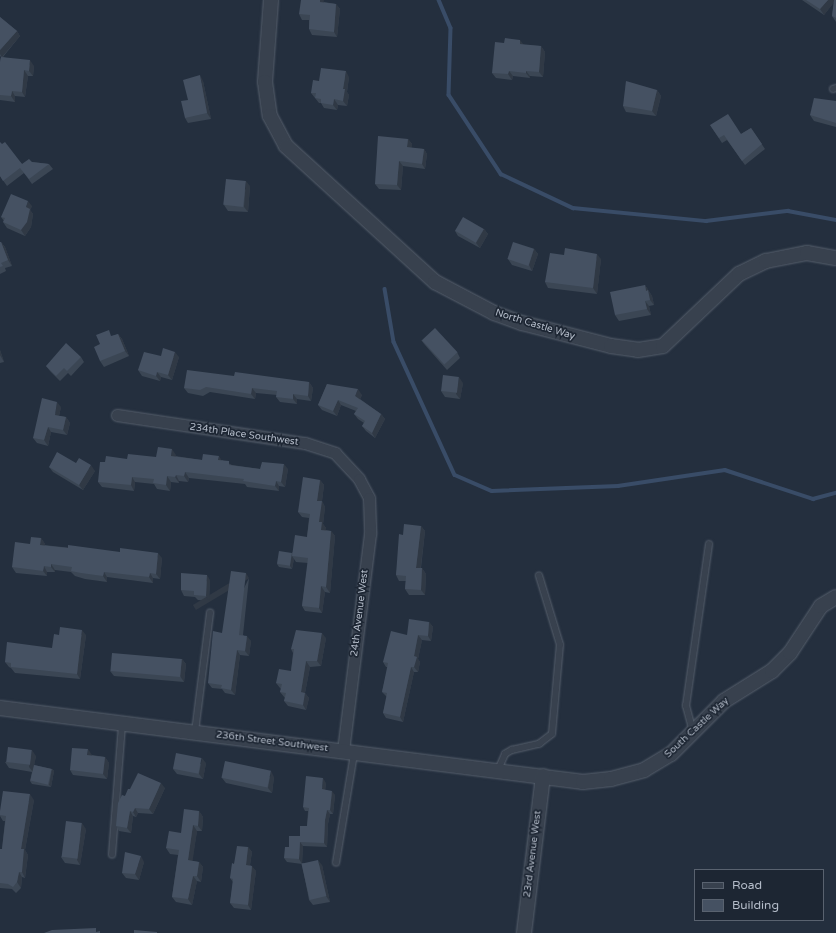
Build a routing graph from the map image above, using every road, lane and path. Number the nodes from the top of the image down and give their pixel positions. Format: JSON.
{"nodes":[{"id":1,"x":271,"y":0,"type":"edge"},
{"id":2,"x":836,"y":258,"type":"edge"},
{"id":3,"x":117,"y":415,"type":"dead end"},
{"id":4,"x":359,"y":478,"type":"joint"},
{"id":5,"x":709,"y":545,"type":"dead end"},
{"id":6,"x":539,"y":576,"type":"dead end"},
{"id":7,"x":836,"y":597,"type":"edge"},
{"id":8,"x":210,"y":613,"type":"dead end"},
{"id":9,"x":0,"y":708,"type":"edge"},
{"id":10,"x":122,"y":723,"type":"junction"},
{"id":11,"x":195,"y":732,"type":"junction"},
{"id":12,"x":693,"y":732,"type":"junction"},
{"id":13,"x":348,"y":751,"type":"junction"},
{"id":14,"x":498,"y":770,"type":"junction"},
{"id":15,"x":543,"y":776,"type":"junction"},
{"id":16,"x":112,"y":855,"type":"dead end"},
{"id":17,"x":336,"y":863,"type":"dead end"},
{"id":18,"x":524,"y":933,"type":"edge"}],
"edges":[{"from":1,"to":2,"type":"street","name":"North Castle Way"},
{"from":3,"to":4,"type":"street","name":"234th Place Southwest"},
{"from":4,"to":13,"type":"street","name":"24th Avenue West"},
{"from":5,"to":12,"type":"lane"},
{"from":6,"to":14,"type":"lane"},
{"from":7,"to":12,"type":"street","name":"South Castle Way"},
{"from":8,"to":11,"type":"lane"},
{"from":9,"to":10,"type":"street","name":"236th Street Southwest"},
{"from":10,"to":11,"type":"street","name":"236th Street Southwest"},
{"from":10,"to":16,"type":"lane"},
{"from":11,"to":13,"type":"street","name":"236th Street Southwest"},
{"from":12,"to":15,"type":"street","name":"South Castle Way"},
{"from":13,"to":14,"type":"street","name":"236th Street Southwest"},
{"from":13,"to":17,"type":"lane"},
{"from":14,"to":15,"type":"street","name":"236th Street Southwest"},
{"from":15,"to":18,"type":"street","name":"23rd Avenue West"}]}
